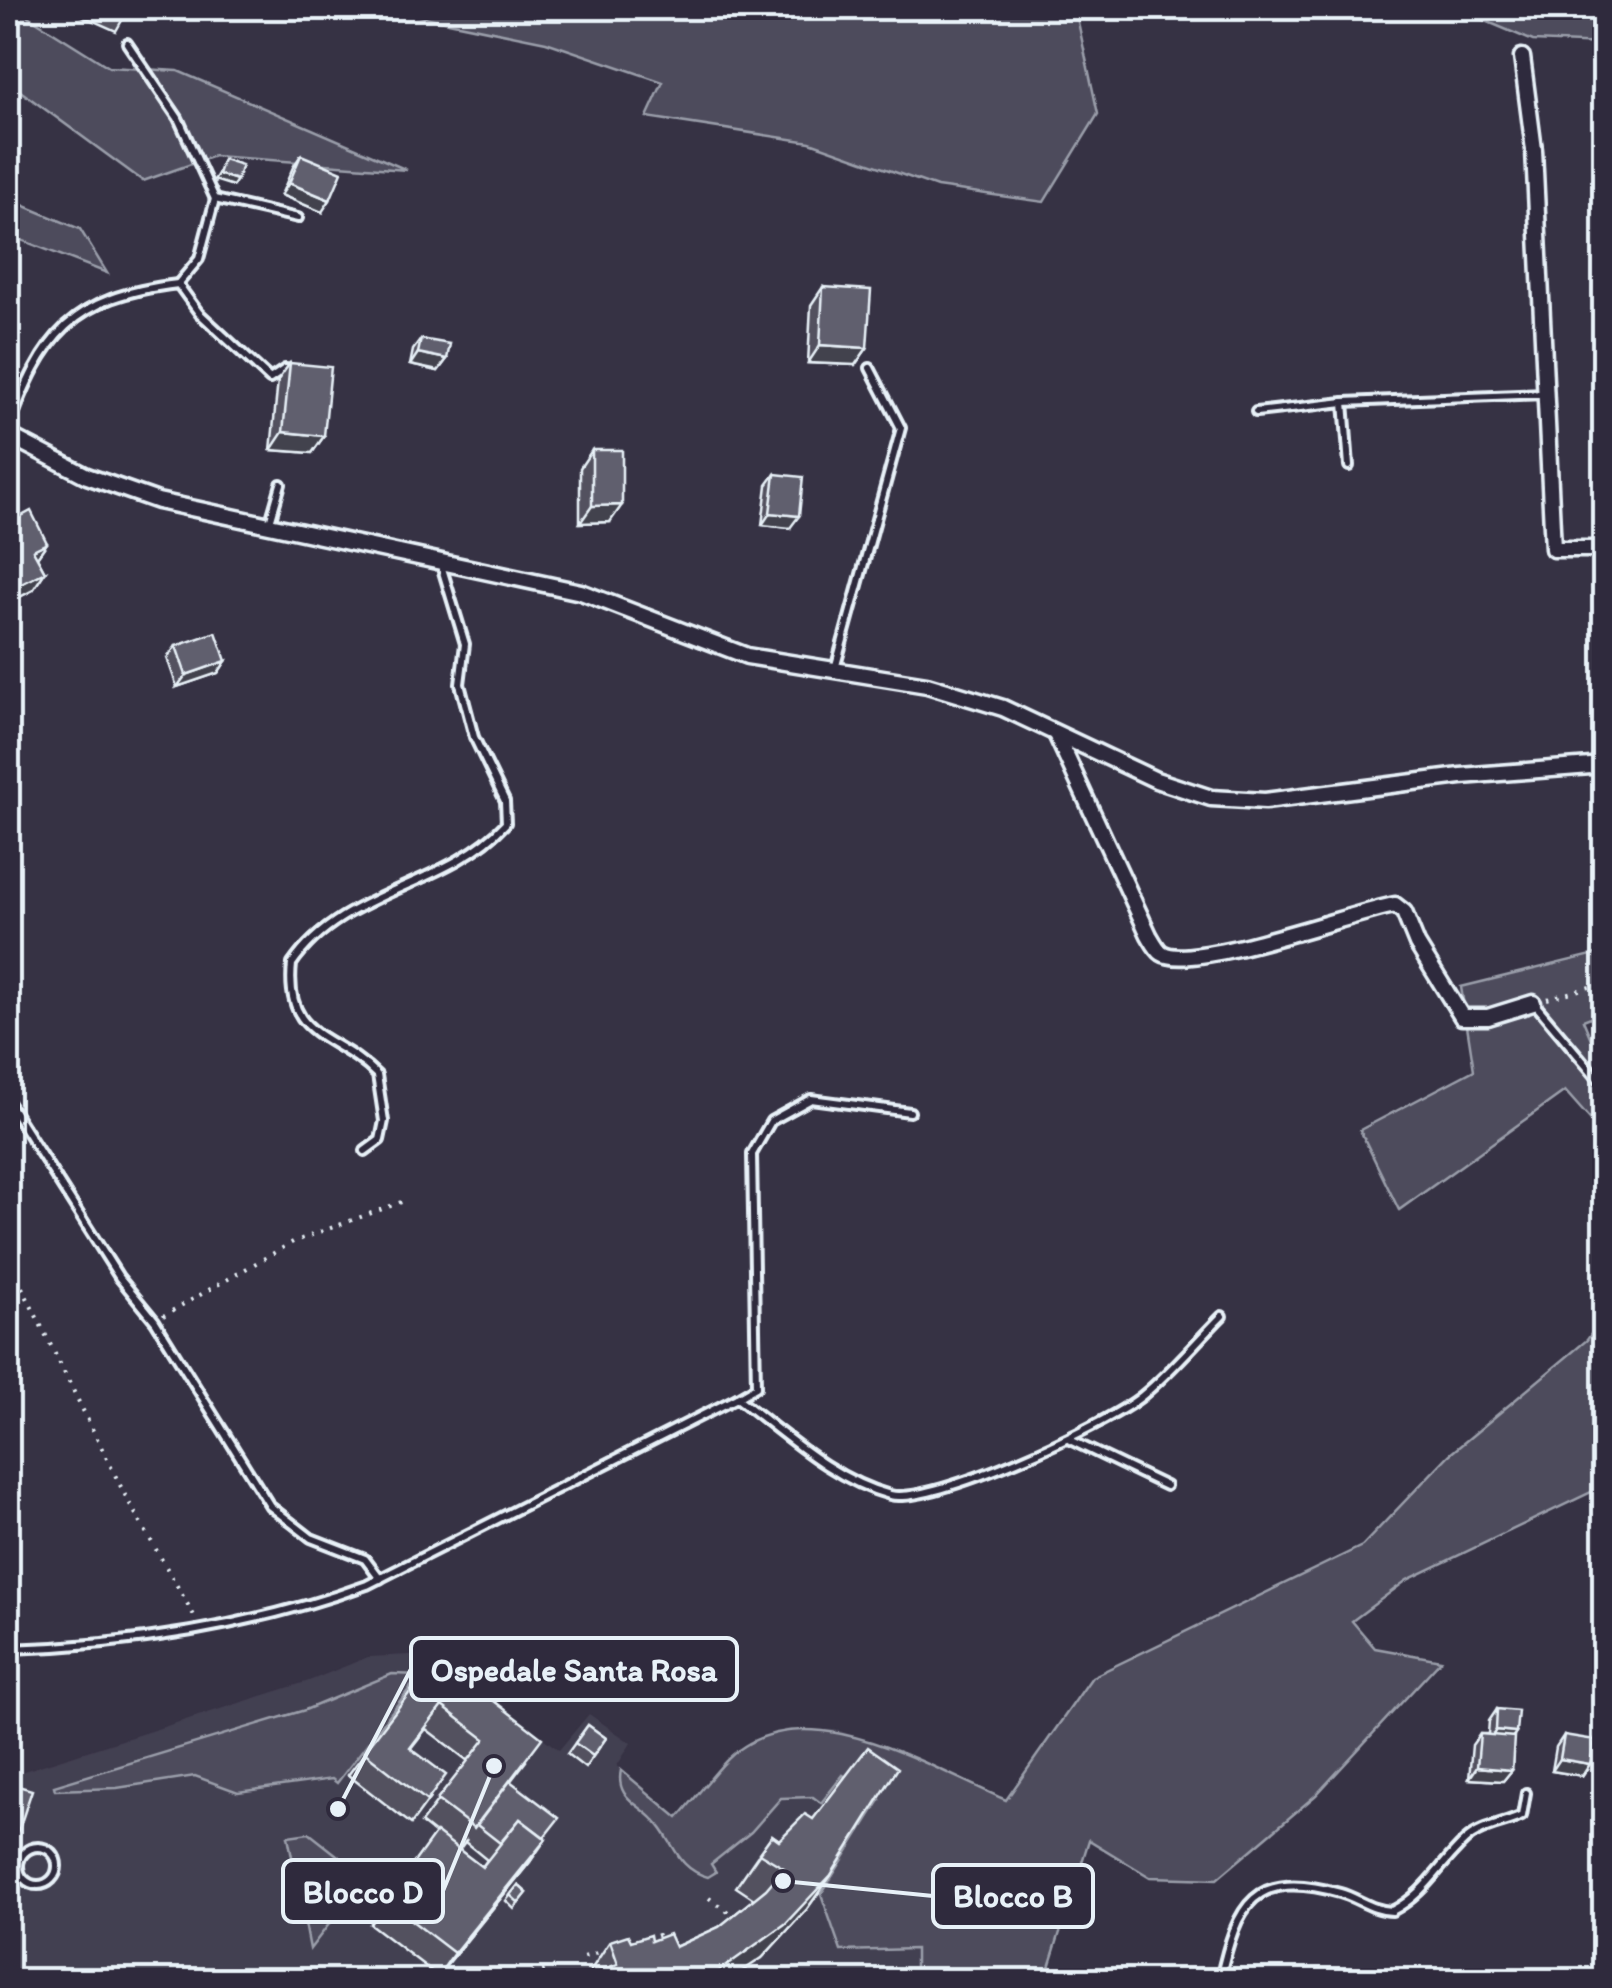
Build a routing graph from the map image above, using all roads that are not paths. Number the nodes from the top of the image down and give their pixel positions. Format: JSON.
{"nodes":[{"id":1,"x":127,"y":42,"type":"dead end"},
{"id":2,"x":1522,"y":57,"type":"dead end"},
{"id":3,"x":215,"y":199,"type":"junction"},
{"id":4,"x":298,"y":218,"type":"dead end"},
{"id":5,"x":178,"y":284,"type":"junction"},
{"id":6,"x":870,"y":368,"type":"dead end"},
{"id":7,"x":301,"y":371,"type":"edge"},
{"id":8,"x":1547,"y":394,"type":"junction"},
{"id":9,"x":1344,"y":402,"type":"junction"},
{"id":10,"x":1256,"y":412,"type":"dead end"},
{"id":11,"x":8,"y":433,"type":"edge"},
{"id":12,"x":1349,"y":466,"type":"dead end"},
{"id":13,"x":280,"y":484,"type":"dead end"},
{"id":14,"x":270,"y":522,"type":"junction"},
{"id":15,"x":1604,"y":549,"type":"edge"},
{"id":16,"x":439,"y":559,"type":"junction"},
{"id":17,"x":834,"y":670,"type":"junction"},
{"id":18,"x":1056,"y":734,"type":"junction"},
{"id":19,"x":1604,"y":765,"type":"edge"},
{"id":20,"x":1534,"y":1003,"type":"joint"},
{"id":21,"x":1604,"y":1086,"type":"edge"},
{"id":22,"x":8,"y":1102,"type":"edge"},
{"id":23,"x":910,"y":1112,"type":"dead end"},
{"id":24,"x":365,"y":1150,"type":"dead end"},
{"id":25,"x":1222,"y":1316,"type":"dead end"},
{"id":26,"x":736,"y":1398,"type":"junction"},
{"id":27,"x":1069,"y":1439,"type":"junction"},
{"id":28,"x":1166,"y":1486,"type":"dead end"},
{"id":29,"x":380,"y":1579,"type":"junction"},
{"id":30,"x":8,"y":1649,"type":"edge"},
{"id":31,"x":1526,"y":1793,"type":"dead end"},
{"id":32,"x":51,"y":1880,"type":"joint"},
{"id":33,"x":1220,"y":1980,"type":"edge"}],
"edges":[{"from":1,"to":3,"type":"lane"},
{"from":2,"to":8,"type":"street"},
{"from":3,"to":4,"type":"lane"},
{"from":3,"to":5,"type":"lane"},
{"from":5,"to":7,"type":"lane"},
{"from":5,"to":11,"type":"lane"},
{"from":6,"to":17,"type":"lane"},
{"from":8,"to":9,"type":"lane"},
{"from":8,"to":15,"type":"street"},
{"from":9,"to":10,"type":"lane"},
{"from":9,"to":12,"type":"lane"},
{"from":11,"to":14,"type":"street"},
{"from":13,"to":14,"type":"lane"},
{"from":14,"to":16,"type":"street"},
{"from":16,"to":17,"type":"street"},
{"from":16,"to":24,"type":"lane"},
{"from":17,"to":18,"type":"street"},
{"from":18,"to":19,"type":"street"},
{"from":18,"to":20,"type":"street"},
{"from":20,"to":21,"type":"lane"},
{"from":22,"to":29,"type":"lane"},
{"from":23,"to":26,"type":"lane"},
{"from":25,"to":27,"type":"lane"},
{"from":26,"to":27,"type":"lane"},
{"from":26,"to":29,"type":"lane"},
{"from":27,"to":28,"type":"lane"},
{"from":29,"to":30,"type":"lane"},
{"from":31,"to":33,"type":"lane"},
{"from":32,"to":32,"type":"lane"}]}
